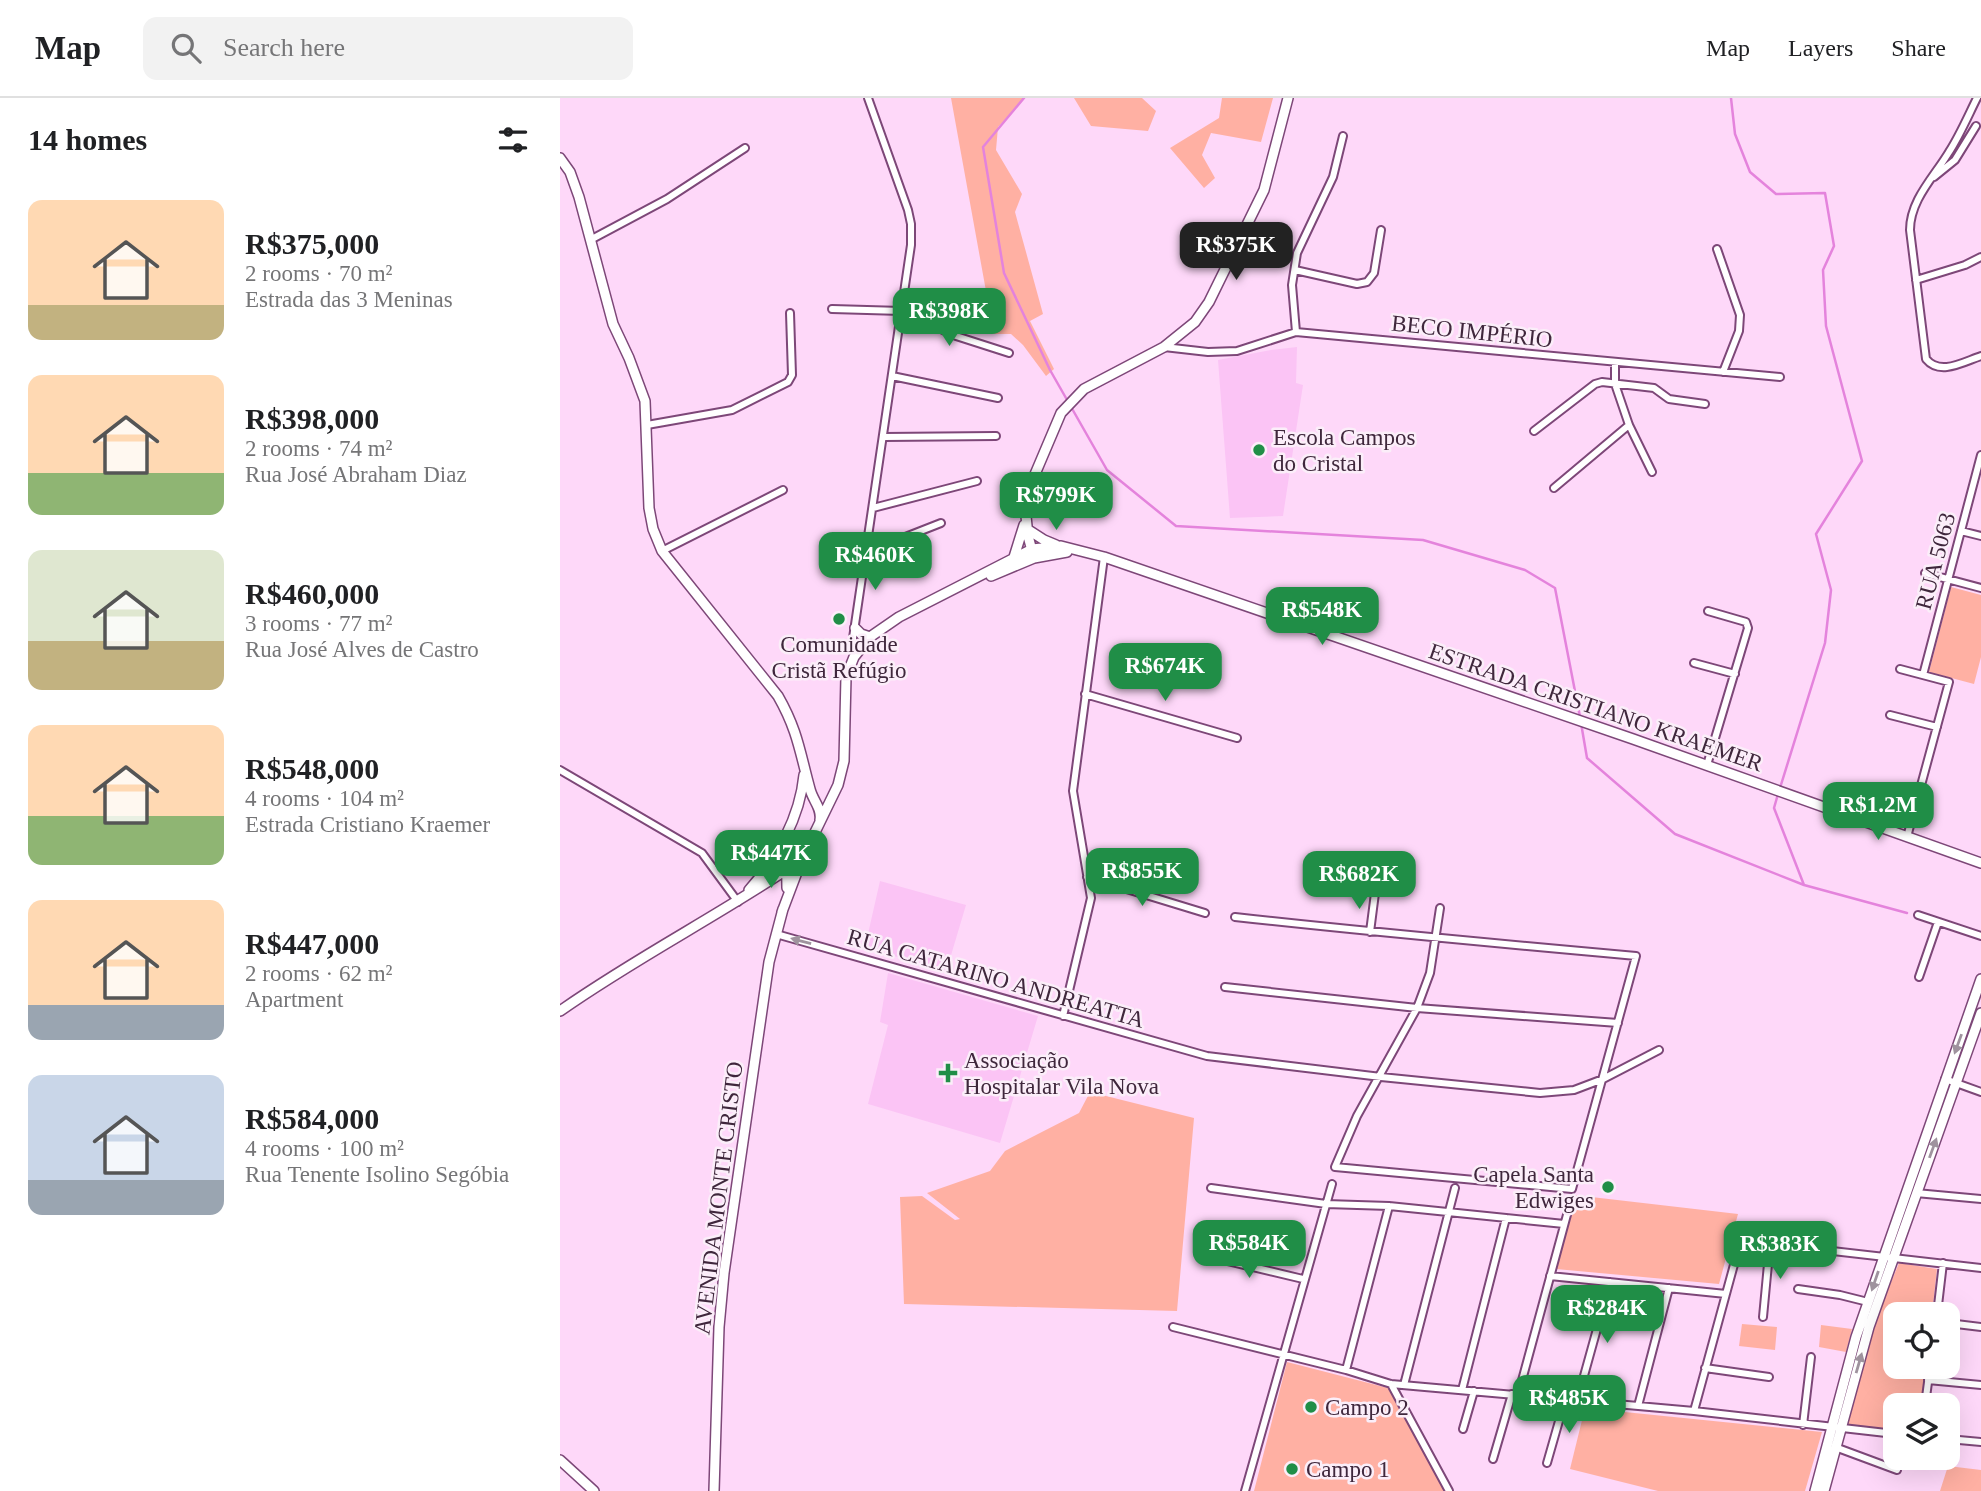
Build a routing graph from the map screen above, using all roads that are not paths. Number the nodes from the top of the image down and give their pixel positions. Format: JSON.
{"nodes":[{"id":1,"x":868,"y":98,"type":"edge"},
{"id":2,"x":1288,"y":98,"type":"edge"},
{"id":3,"x":1977,"y":98,"type":"edge"},
{"id":4,"x":1964,"y":125,"type":"junction"},
{"id":5,"x":1978,"y":126,"type":"edge"},
{"id":6,"x":1343,"y":136,"type":"dead end"},
{"id":7,"x":745,"y":148,"type":"dead end"},
{"id":8,"x":560,"y":158,"type":"edge"},
{"id":9,"x":1932,"y":178,"type":"junction"},
{"id":10,"x":1381,"y":230,"type":"dead end"},
{"id":11,"x":592,"y":239,"type":"junction"},
{"id":12,"x":1717,"y":249,"type":"dead end"},
{"id":13,"x":1981,"y":257,"type":"edge"},
{"id":14,"x":1295,"y":270,"type":"junction"},
{"id":15,"x":1916,"y":280,"type":"junction"},
{"id":16,"x":832,"y":309,"type":"dead end"},
{"id":17,"x":902,"y":311,"type":"junction"},
{"id":18,"x":790,"y":313,"type":"dead end"},
{"id":19,"x":1296,"y":332,"type":"junction"},
{"id":20,"x":1164,"y":347,"type":"junction"},
{"id":21,"x":1009,"y":353,"type":"dead end"},
{"id":22,"x":1981,"y":356,"type":"edge"},
{"id":23,"x":1615,"y":363,"type":"junction"},
{"id":24,"x":1723,"y":372,"type":"junction"},
{"id":25,"x":892,"y":376,"type":"junction"},
{"id":26,"x":1780,"y":377,"type":"dead end"},
{"id":27,"x":1615,"y":384,"type":"junction"},
{"id":28,"x":998,"y":398,"type":"dead end"},
{"id":29,"x":1705,"y":404,"type":"dead end"},
{"id":30,"x":647,"y":425,"type":"junction"},
{"id":31,"x":1629,"y":425,"type":"junction"},
{"id":32,"x":1534,"y":431,"type":"dead end"},
{"id":33,"x":996,"y":436,"type":"dead end"},
{"id":34,"x":884,"y":438,"type":"junction"},
{"id":35,"x":1981,"y":455,"type":"edge"},
{"id":36,"x":1652,"y":472,"type":"dead end"},
{"id":37,"x":976,"y":481,"type":"dead end"},
{"id":38,"x":1554,"y":488,"type":"dead end"},
{"id":39,"x":783,"y":490,"type":"dead end"},
{"id":40,"x":873,"y":508,"type":"junction"},
{"id":41,"x":1026,"y":516,"type":"junction"},
{"id":42,"x":942,"y":523,"type":"dead end"},
{"id":43,"x":1027,"y":528,"type":"junction"},
{"id":44,"x":1961,"y":531,"type":"junction"},
{"id":45,"x":1981,"y":536,"type":"edge"},
{"id":46,"x":1061,"y":546,"type":"junction"},
{"id":47,"x":662,"y":551,"type":"junction"},
{"id":48,"x":1078,"y":551,"type":"junction"},
{"id":49,"x":867,"y":552,"type":"junction"},
{"id":50,"x":1033,"y":553,"type":"junction"},
{"id":51,"x":1104,"y":556,"type":"junction"},
{"id":52,"x":1014,"y":557,"type":"junction"},
{"id":53,"x":1924,"y":573,"type":"dead end"},
{"id":54,"x":1948,"y":580,"type":"junction"},
{"id":55,"x":960,"y":588,"type":"junction"},
{"id":56,"x":1981,"y":588,"type":"edge"},
{"id":57,"x":1708,"y":611,"type":"dead end"},
{"id":58,"x":855,"y":628,"type":"junction"},
{"id":59,"x":870,"y":638,"type":"junction"},
{"id":60,"x":861,"y":647,"type":"junction"},
{"id":61,"x":854,"y":657,"type":"junction"},
{"id":62,"x":1694,"y":663,"type":"dead end"},
{"id":63,"x":1900,"y":669,"type":"dead end"},
{"id":64,"x":1735,"y":674,"type":"junction"},
{"id":65,"x":1923,"y":675,"type":"junction"},
{"id":66,"x":1085,"y":694,"type":"junction"},
{"id":67,"x":1890,"y":715,"type":"dead end"},
{"id":68,"x":1937,"y":727,"type":"junction"},
{"id":69,"x":1237,"y":738,"type":"dead end"},
{"id":70,"x":1707,"y":765,"type":"junction"},
{"id":71,"x":805,"y":766,"type":"junction"},
{"id":72,"x":560,"y":770,"type":"edge"},
{"id":73,"x":834,"y":796,"type":"junction"},
{"id":74,"x":815,"y":801,"type":"junction"},
{"id":75,"x":795,"y":812,"type":"junction"},
{"id":76,"x":819,"y":823,"type":"junction"},
{"id":77,"x":786,"y":835,"type":"junction"},
{"id":78,"x":1907,"y":837,"type":"junction"},
{"id":79,"x":802,"y":859,"type":"junction"},
{"id":80,"x":1981,"y":863,"type":"edge"},
{"id":81,"x":787,"y":869,"type":"junction"},
{"id":82,"x":1087,"y":877,"type":"junction"},
{"id":83,"x":1375,"y":893,"type":"dead end"},
{"id":84,"x":738,"y":902,"type":"junction"},
{"id":85,"x":1440,"y":908,"type":"dead end"},
{"id":86,"x":782,"y":912,"type":"junction"},
{"id":87,"x":1205,"y":913,"type":"dead end"},
{"id":88,"x":1918,"y":915,"type":"dead end"},
{"id":89,"x":1235,"y":917,"type":"dead end"},
{"id":90,"x":1938,"y":922,"type":"junction"},
{"id":91,"x":1370,"y":932,"type":"junction"},
{"id":92,"x":776,"y":934,"type":"junction"},
{"id":93,"x":1981,"y":936,"type":"edge"},
{"id":94,"x":1435,"y":938,"type":"junction"},
{"id":95,"x":1919,"y":977,"type":"dead end"},
{"id":96,"x":1981,"y":979,"type":"edge"},
{"id":97,"x":1225,"y":987,"type":"dead end"},
{"id":98,"x":1417,"y":1008,"type":"junction"},
{"id":99,"x":560,"y":1012,"type":"edge"},
{"id":100,"x":1981,"y":1013,"type":"edge"},
{"id":101,"x":1063,"y":1016,"type":"junction"},
{"id":102,"x":1618,"y":1023,"type":"junction"},
{"id":103,"x":1660,"y":1050,"type":"dead end"},
{"id":104,"x":1381,"y":1077,"type":"junction"},
{"id":105,"x":1603,"y":1079,"type":"junction"},
{"id":106,"x":1945,"y":1079,"type":"junction"},
{"id":107,"x":1956,"y":1083,"type":"junction"},
{"id":108,"x":1981,"y":1092,"type":"edge"},
{"id":109,"x":1332,"y":1184,"type":"dead end"},
{"id":110,"x":1211,"y":1188,"type":"dead end"},
{"id":111,"x":1455,"y":1188,"type":"dead end"},
{"id":112,"x":1916,"y":1193,"type":"junction"},
{"id":113,"x":1981,"y":1199,"type":"edge"},
{"id":114,"x":1570,"y":1200,"type":"dead end"},
{"id":115,"x":1326,"y":1204,"type":"junction"},
{"id":116,"x":1389,"y":1206,"type":"junction"},
{"id":117,"x":1450,"y":1212,"type":"junction"},
{"id":118,"x":1506,"y":1218,"type":"junction"},
{"id":119,"x":1564,"y":1224,"type":"junction"},
{"id":120,"x":1770,"y":1243,"type":"junction"},
{"id":121,"x":1202,"y":1255,"type":"dead end"},
{"id":122,"x":1884,"y":1255,"type":"junction"},
{"id":123,"x":1895,"y":1257,"type":"junction"},
{"id":124,"x":1943,"y":1263,"type":"junction"},
{"id":125,"x":1981,"y":1268,"type":"edge"},
{"id":126,"x":1550,"y":1276,"type":"junction"},
{"id":127,"x":1303,"y":1279,"type":"junction"},
{"id":128,"x":1610,"y":1282,"type":"junction"},
{"id":129,"x":1669,"y":1288,"type":"junction"},
{"id":130,"x":1798,"y":1289,"type":"dead end"},
{"id":131,"x":1726,"y":1294,"type":"junction"},
{"id":132,"x":1868,"y":1302,"type":"junction"},
{"id":133,"x":1938,"y":1302,"type":"edge"},
{"id":134,"x":1763,"y":1317,"type":"dead end"},
{"id":135,"x":1960,"y":1324,"type":"edge"},
{"id":136,"x":1173,"y":1327,"type":"dead end"},
{"id":137,"x":1981,"y":1327,"type":"edge"},
{"id":138,"x":1282,"y":1354,"type":"junction"},
{"id":139,"x":1811,"y":1357,"type":"dead end"},
{"id":140,"x":1706,"y":1368,"type":"junction"},
{"id":141,"x":1346,"y":1370,"type":"junction"},
{"id":142,"x":1769,"y":1377,"type":"dead end"},
{"id":143,"x":1928,"y":1380,"type":"joint"},
{"id":144,"x":1391,"y":1384,"type":"junction"},
{"id":145,"x":1404,"y":1385,"type":"junction"},
{"id":146,"x":1981,"y":1385,"type":"edge"},
{"id":147,"x":1462,"y":1390,"type":"junction"},
{"id":148,"x":1474,"y":1391,"type":"junction"},
{"id":149,"x":1926,"y":1393,"type":"edge"},
{"id":150,"x":1515,"y":1395,"type":"junction"},
{"id":151,"x":1564,"y":1400,"type":"junction"},
{"id":152,"x":1577,"y":1401,"type":"junction"},
{"id":153,"x":1637,"y":1406,"type":"junction"},
{"id":154,"x":1694,"y":1411,"type":"junction"},
{"id":155,"x":1803,"y":1424,"type":"junction"},
{"id":156,"x":1836,"y":1428,"type":"junction"},
{"id":157,"x":1463,"y":1429,"type":"dead end"},
{"id":158,"x":1883,"y":1433,"type":"edge"},
{"id":159,"x":1960,"y":1440,"type":"edge"},
{"id":160,"x":1981,"y":1442,"type":"edge"},
{"id":161,"x":1835,"y":1447,"type":"junction"},
{"id":162,"x":1493,"y":1459,"type":"dead end"},
{"id":163,"x":560,"y":1460,"type":"edge"},
{"id":164,"x":1547,"y":1463,"type":"dead end"},
{"id":165,"x":1883,"y":1465,"type":"edge"},
{"id":166,"x":1820,"y":1490,"type":"edge"},
{"id":167,"x":594,"y":1491,"type":"edge"},
{"id":168,"x":714,"y":1491,"type":"edge"},
{"id":169,"x":1245,"y":1491,"type":"edge"},
{"id":170,"x":1449,"y":1491,"type":"edge"}],
"edges":[{"from":1,"to":17,"type":"street"},
{"from":2,"to":20,"type":"main road"},
{"from":3,"to":4,"type":"street"},
{"from":4,"to":5,"type":"street"},
{"from":4,"to":9,"type":"street"},
{"from":5,"to":9,"type":"street"},
{"from":6,"to":14,"type":"street"},
{"from":7,"to":11,"type":"street"},
{"from":8,"to":11,"type":"main road"},
{"from":9,"to":15,"type":"street"},
{"from":10,"to":14,"type":"street"},
{"from":11,"to":30,"type":"main road"},
{"from":12,"to":24,"type":"street"},
{"from":13,"to":15,"type":"street"},
{"from":14,"to":19,"type":"street"},
{"from":15,"to":22,"type":"street"},
{"from":16,"to":17,"type":"street"},
{"from":17,"to":21,"type":"street"},
{"from":17,"to":25,"type":"street"},
{"from":18,"to":30,"type":"street"},
{"from":19,"to":20,"type":"street","name":"BECO IMPÉRIO"},
{"from":19,"to":23,"type":"street","name":"BECO IMPÉRIO"},
{"from":20,"to":41,"type":"main road"},
{"from":23,"to":24,"type":"street","name":"BECO IMPÉRIO"},
{"from":23,"to":27,"type":"street"},
{"from":24,"to":26,"type":"street","name":"BECO IMPÉRIO"},
{"from":25,"to":28,"type":"street"},
{"from":25,"to":34,"type":"street"},
{"from":27,"to":29,"type":"street"},
{"from":27,"to":31,"type":"street"},
{"from":27,"to":32,"type":"street"},
{"from":30,"to":47,"type":"main road"},
{"from":31,"to":36,"type":"street"},
{"from":31,"to":38,"type":"street"},
{"from":33,"to":34,"type":"street"},
{"from":34,"to":40,"type":"street"},
{"from":35,"to":44,"type":"street","name":"RUA 5063"},
{"from":37,"to":40,"type":"street"},
{"from":39,"to":47,"type":"street"},
{"from":40,"to":49,"type":"street"},
{"from":41,"to":43,"type":"main road"},
{"from":41,"to":52,"type":"main road"},
{"from":42,"to":49,"type":"street"},
{"from":43,"to":46,"type":"main road"},
{"from":43,"to":50,"type":"main road"},
{"from":44,"to":45,"type":"street"},
{"from":44,"to":54,"type":"street","name":"RUA 5063"},
{"from":46,"to":48,"type":"main road","name":"ESTRADA CRISTIANO KRAEMER"},
{"from":46,"to":50,"type":"main road","name":"ESTRADA CRISTIANO KRAEMER"},
{"from":47,"to":71,"type":"main road"},
{"from":48,"to":50,"type":"main road","name":"ESTRADA CRISTIANO KRAEMER"},
{"from":48,"to":51,"type":"main road","name":"ESTRADA CRISTIANO KRAEMER"},
{"from":49,"to":58,"type":"street"},
{"from":50,"to":52,"type":"main road","name":"ESTRADA CRISTIANO KRAEMER"},
{"from":50,"to":55,"type":"main road","name":"ESTRADA CRISTIANO KRAEMER"},
{"from":51,"to":66,"type":"street"},
{"from":51,"to":70,"type":"main road","name":"ESTRADA CRISTIANO KRAEMER"},
{"from":52,"to":55,"type":"main road","name":"ESTRADA CRISTIANO KRAEMER"},
{"from":53,"to":54,"type":"street"},
{"from":54,"to":56,"type":"street"},
{"from":54,"to":65,"type":"street","name":"RUA 5063"},
{"from":55,"to":59,"type":"main road","name":"ESTRADA CRISTIANO KRAEMER"},
{"from":57,"to":64,"type":"street"},
{"from":58,"to":59,"type":"main road"},
{"from":58,"to":60,"type":"street"},
{"from":58,"to":61,"type":"street"},
{"from":59,"to":60,"type":"main road","name":"ESTRADA CRISTIANO KRAEMER"},
{"from":60,"to":61,"type":"main road","name":"ESTRADA CRISTIANO KRAEMER"},
{"from":61,"to":73,"type":"main road","name":"ESTRADA CRISTIANO KRAEMER"},
{"from":62,"to":64,"type":"street"},
{"from":63,"to":65,"type":"street"},
{"from":64,"to":70,"type":"street"},
{"from":65,"to":68,"type":"street"},
{"from":66,"to":69,"type":"street"},
{"from":66,"to":82,"type":"street"},
{"from":67,"to":68,"type":"street"},
{"from":68,"to":78,"type":"street"},
{"from":70,"to":78,"type":"main road","name":"ESTRADA CRISTIANO KRAEMER"},
{"from":71,"to":74,"type":"main road"},
{"from":71,"to":75,"type":"main road"},
{"from":72,"to":84,"type":"street"},
{"from":73,"to":74,"type":"main road"},
{"from":73,"to":76,"type":"main road","name":"ESTRADA CRISTIANO KRAEMER"},
{"from":74,"to":75,"type":"main road"},
{"from":74,"to":76,"type":"main road"},
{"from":75,"to":77,"type":"main road"},
{"from":76,"to":79,"type":"main road","name":"ESTRADA CRISTIANO KRAEMER"},
{"from":77,"to":81,"type":"main road","name":"AVENIDA MONTE CRISTO"},
{"from":77,"to":84,"type":"main road"},
{"from":78,"to":80,"type":"main road","name":"ESTRADA CRISTIANO KRAEMER"},
{"from":79,"to":81,"type":"main road"},
{"from":79,"to":86,"type":"main road","name":"AVENIDA MONTE CRISTO"},
{"from":81,"to":84,"type":"main road"},
{"from":81,"to":86,"type":"main road","name":"AVENIDA MONTE CRISTO"},
{"from":82,"to":87,"type":"street"},
{"from":82,"to":101,"type":"street"},
{"from":83,"to":91,"type":"street"},
{"from":84,"to":99,"type":"main road"},
{"from":85,"to":94,"type":"street"},
{"from":86,"to":92,"type":"main road","name":"AVENIDA MONTE CRISTO"},
{"from":88,"to":90,"type":"street"},
{"from":89,"to":91,"type":"street"},
{"from":90,"to":93,"type":"street"},
{"from":90,"to":95,"type":"street"},
{"from":91,"to":94,"type":"street"},
{"from":101,"to":92,"type":"street","name":"RUA CATARINO ANDREATTA","one_way":true},
{"from":92,"to":168,"type":"main road","name":"AVENIDA MONTE CRISTO"},
{"from":94,"to":98,"type":"street"},
{"from":94,"to":102,"type":"street"},
{"from":96,"to":106,"type":"main road","one_way":true},
{"from":97,"to":98,"type":"street"},
{"from":98,"to":102,"type":"street"},
{"from":98,"to":104,"type":"street"},
{"from":100,"to":107,"type":"main road"},
{"from":101,"to":104,"type":"street","name":"RUA CATARINO ANDREATTA"},
{"from":102,"to":105,"type":"street"},
{"from":103,"to":105,"type":"street","name":"RUA CATARINO ANDREATTA"},
{"from":104,"to":105,"type":"street","name":"RUA CATARINO ANDREATTA"},
{"from":104,"to":105,"type":"street"},
{"from":106,"to":107,"type":"street"},
{"from":106,"to":122,"type":"main road"},
{"from":107,"to":108,"type":"street"},
{"from":112,"to":107,"type":"main road","one_way":true},
{"from":109,"to":115,"type":"street"},
{"from":110,"to":115,"type":"street"},
{"from":111,"to":117,"type":"street"},
{"from":112,"to":113,"type":"street"},
{"from":112,"to":123,"type":"main road"},
{"from":114,"to":119,"type":"street"},
{"from":115,"to":116,"type":"street"},
{"from":115,"to":127,"type":"street"},
{"from":116,"to":117,"type":"street"},
{"from":116,"to":141,"type":"street"},
{"from":117,"to":118,"type":"street"},
{"from":117,"to":145,"type":"street"},
{"from":118,"to":119,"type":"street"},
{"from":118,"to":147,"type":"street"},
{"from":119,"to":126,"type":"street"},
{"from":120,"to":122,"type":"street"},
{"from":120,"to":131,"type":"street"},
{"from":120,"to":134,"type":"street"},
{"from":121,"to":127,"type":"street"},
{"from":122,"to":123,"type":"street"},
{"from":122,"to":132,"type":"main road","one_way":true},
{"from":123,"to":124,"type":"street"},
{"from":156,"to":123,"type":"main road","one_way":true},
{"from":124,"to":125,"type":"street"},
{"from":124,"to":133,"type":"street"},
{"from":126,"to":128,"type":"street"},
{"from":126,"to":150,"type":"street"},
{"from":127,"to":138,"type":"street"},
{"from":128,"to":129,"type":"street"},
{"from":128,"to":152,"type":"street"},
{"from":129,"to":131,"type":"street"},
{"from":129,"to":153,"type":"street"},
{"from":130,"to":132,"type":"street"},
{"from":131,"to":140,"type":"street"},
{"from":132,"to":156,"type":"main road"},
{"from":135,"to":137,"type":"street"},
{"from":136,"to":138,"type":"street"},
{"from":138,"to":141,"type":"street"},
{"from":138,"to":169,"type":"street"},
{"from":139,"to":155,"type":"street"},
{"from":140,"to":142,"type":"street"},
{"from":140,"to":154,"type":"street"},
{"from":141,"to":144,"type":"street"},
{"from":143,"to":146,"type":"street"},
{"from":143,"to":149,"type":"street"},
{"from":144,"to":145,"type":"street"},
{"from":144,"to":170,"type":"street"},
{"from":145,"to":147,"type":"street"},
{"from":147,"to":148,"type":"street"},
{"from":148,"to":150,"type":"street"},
{"from":148,"to":157,"type":"street"},
{"from":150,"to":151,"type":"street"},
{"from":150,"to":162,"type":"street"},
{"from":151,"to":152,"type":"street"},
{"from":151,"to":164,"type":"street"},
{"from":152,"to":153,"type":"street"},
{"from":153,"to":154,"type":"street"},
{"from":154,"to":155,"type":"street"},
{"from":155,"to":156,"type":"street"},
{"from":156,"to":158,"type":"street"},
{"from":156,"to":161,"type":"main road"},
{"from":156,"to":166,"type":"main road"},
{"from":159,"to":160,"type":"street"},
{"from":161,"to":165,"type":"street"},
{"from":161,"to":166,"type":"main road"},
{"from":163,"to":167,"type":"main road"}]}
